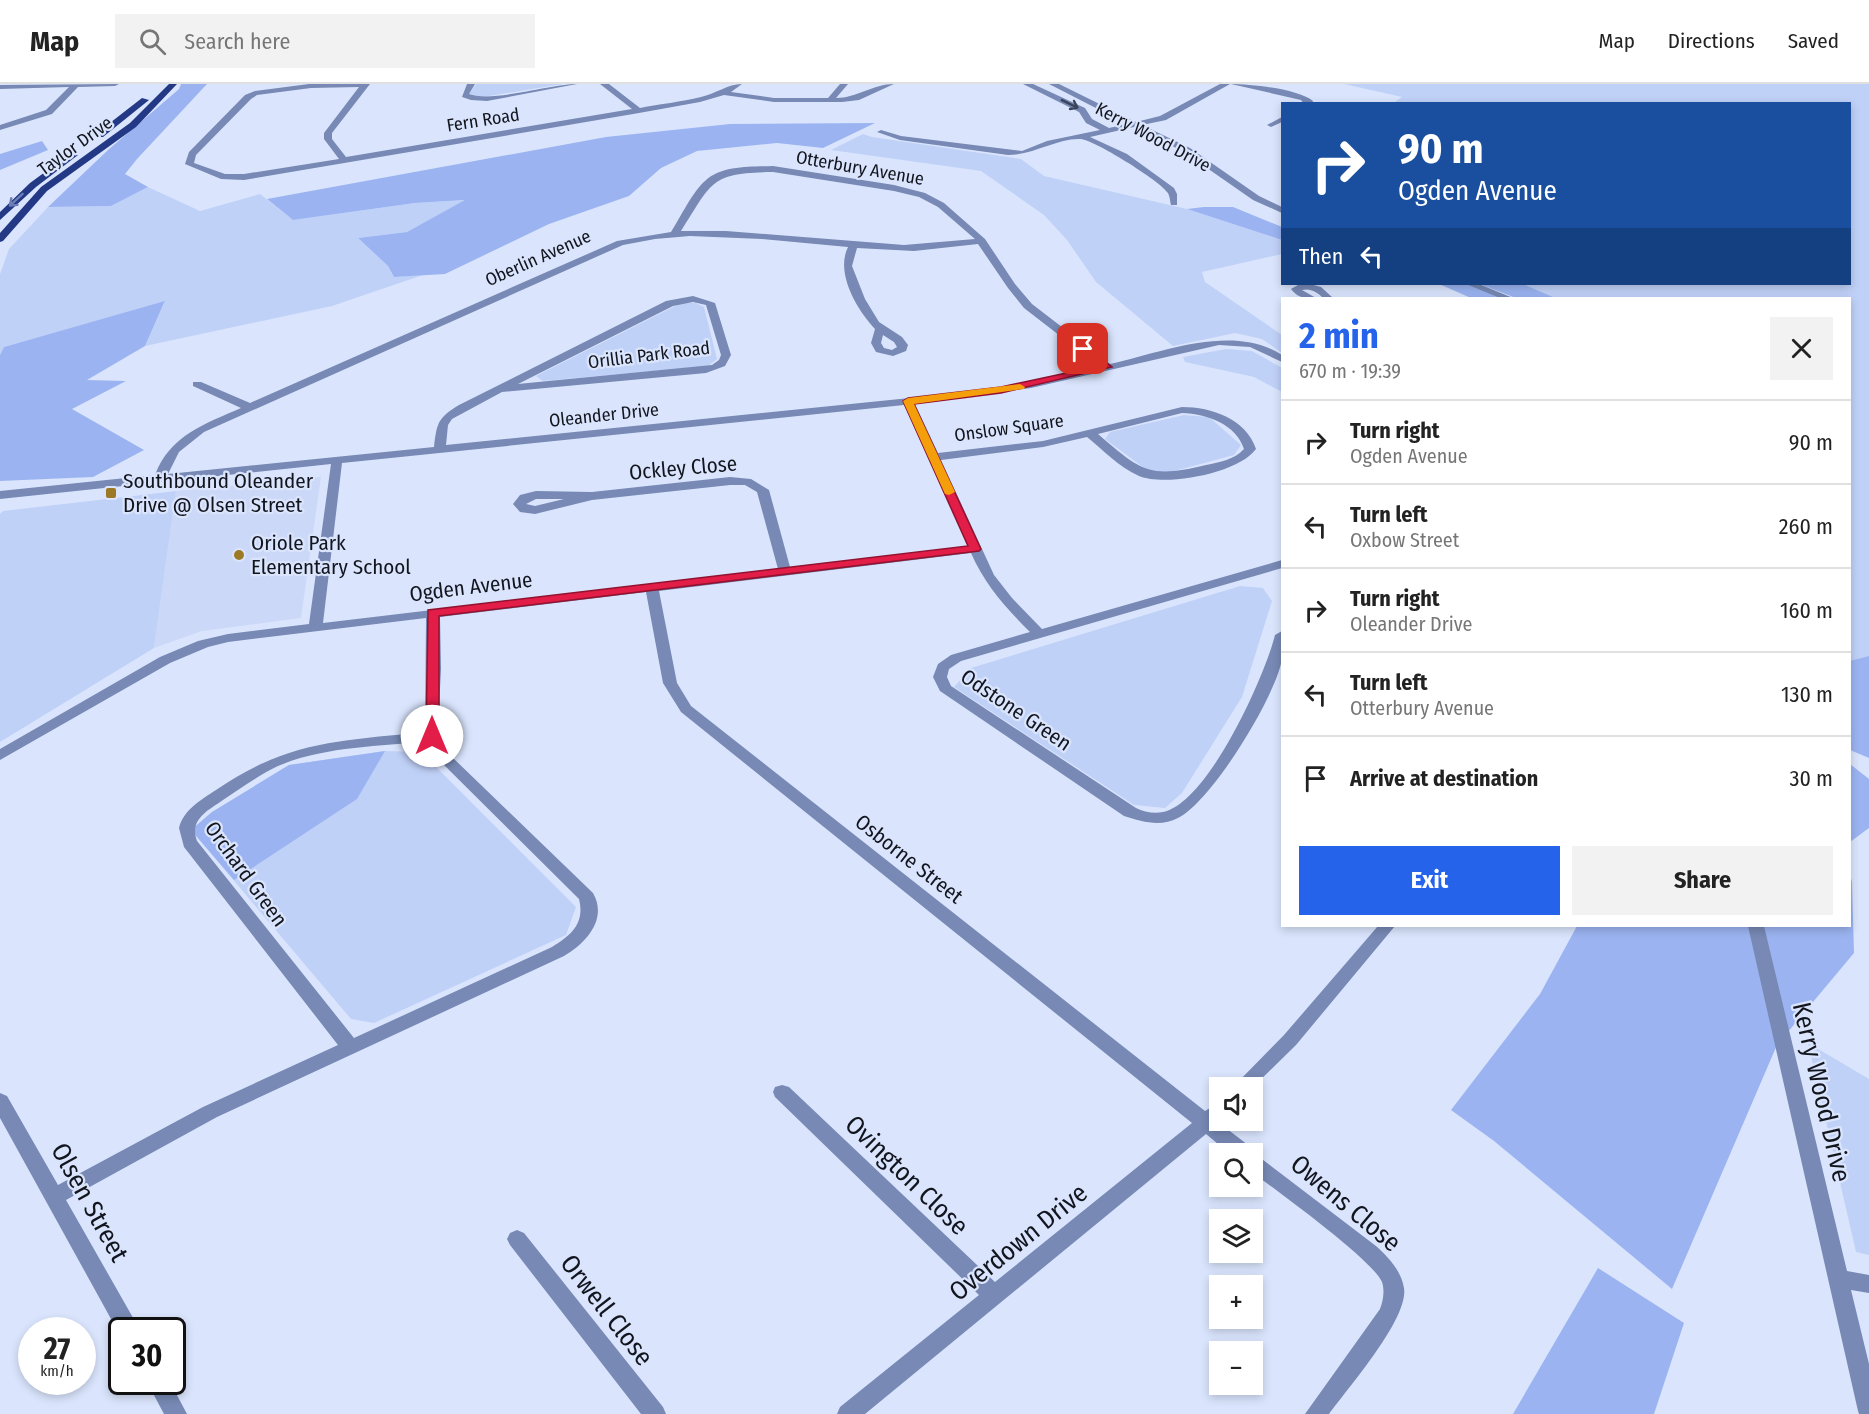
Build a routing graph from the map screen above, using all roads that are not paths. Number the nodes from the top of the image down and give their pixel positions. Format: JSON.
{"nodes":[{"id":1,"x":115,"y":84,"type":"edge"},
{"id":2,"x":173,"y":84,"type":"edge"},
{"id":3,"x":471,"y":84,"type":"edge"},
{"id":4,"x":573,"y":84,"type":"edge"},
{"id":5,"x":604,"y":84,"type":"edge"},
{"id":6,"x":738,"y":84,"type":"edge"},
{"id":7,"x":844,"y":84,"type":"edge"},
{"id":8,"x":890,"y":84,"type":"edge"},
{"id":9,"x":1027,"y":84,"type":"edge"},
{"id":10,"x":1053,"y":84,"type":"edge"},
{"id":11,"x":1227,"y":84,"type":"edge"},
{"id":12,"x":1235,"y":84,"type":"edge"},
{"id":13,"x":76,"y":85,"type":"edge"},
{"id":14,"x":366,"y":85,"type":"edge"},
{"id":15,"x":0,"y":87,"type":"edge"},
{"id":16,"x":156,"y":87,"type":"dead end"},
{"id":17,"x":723,"y":93,"type":"junction"},
{"id":18,"x":830,"y":100,"type":"junction"},
{"id":19,"x":1308,"y":102,"type":"edge"},
{"id":20,"x":639,"y":111,"type":"junction"},
{"id":21,"x":1281,"y":120,"type":"edge"},
{"id":22,"x":1133,"y":125,"type":"junction"},
{"id":23,"x":1271,"y":126,"type":"dead end"},
{"id":24,"x":0,"y":128,"type":"edge"},
{"id":25,"x":1107,"y":130,"type":"junction"},
{"id":26,"x":881,"y":132,"type":"dead end"},
{"id":27,"x":1082,"y":136,"type":"junction"},
{"id":28,"x":89,"y":144,"type":"dead end"},
{"id":29,"x":81,"y":150,"type":"dead end"},
{"id":30,"x":344,"y":160,"type":"junction"},
{"id":31,"x":1174,"y":203,"type":"dead end"},
{"id":32,"x":1281,"y":210,"type":"edge"},
{"id":33,"x":0,"y":217,"type":"edge"},
{"id":34,"x":675,"y":233,"type":"junction"},
{"id":35,"x":0,"y":239,"type":"edge"},
{"id":36,"x":982,"y":241,"type":"junction"},
{"id":37,"x":854,"y":244,"type":"junction"},
{"id":38,"x":1474,"y":285,"type":"edge"},
{"id":39,"x":1309,"y":297,"type":"edge"},
{"id":40,"x":1327,"y":297,"type":"edge"},
{"id":41,"x":1505,"y":297,"type":"edge"},
{"id":42,"x":880,"y":329,"type":"dead end"},
{"id":43,"x":1281,"y":358,"type":"edge"},
{"id":44,"x":1107,"y":367,"type":"junction"},
{"id":45,"x":197,"y":384,"type":"dead end"},
{"id":46,"x":497,"y":389,"type":"junction"},
{"id":47,"x":908,"y":401,"type":"junction"},
{"id":48,"x":249,"y":407,"type":"junction"},
{"id":49,"x":1090,"y":433,"type":"junction"},
{"id":50,"x":440,"y":450,"type":"junction"},
{"id":51,"x":933,"y":457,"type":"junction"},
{"id":52,"x":337,"y":460,"type":"junction"},
{"id":53,"x":160,"y":479,"type":"junction"},
{"id":54,"x":0,"y":495,"type":"edge"},
{"id":55,"x":592,"y":496,"type":"junction"},
{"id":56,"x":975,"y":549,"type":"junction"},
{"id":57,"x":1281,"y":566,"type":"edge"},
{"id":58,"x":785,"y":571,"type":"junction"},
{"id":59,"x":652,"y":587,"type":"junction"},
{"id":60,"x":433,"y":613,"type":"junction"},
{"id":61,"x":316,"y":626,"type":"junction"},
{"id":62,"x":1039,"y":634,"type":"junction"},
{"id":63,"x":1281,"y":639,"type":"edge"},
{"id":64,"x":432,"y":736,"type":"junction"},
{"id":65,"x":0,"y":755,"type":"edge"},
{"id":66,"x":1386,"y":927,"type":"edge"},
{"id":67,"x":1756,"y":927,"type":"edge"},
{"id":68,"x":351,"y":1048,"type":"junction"},
{"id":69,"x":1253,"y":1077,"type":"edge"},
{"id":70,"x":782,"y":1092,"type":"dead end"},
{"id":71,"x":0,"y":1101,"type":"edge"},
{"id":72,"x":1209,"y":1113,"type":"edge"},
{"id":73,"x":1209,"y":1119,"type":"edge"},
{"id":74,"x":1226,"y":1131,"type":"edge"},
{"id":75,"x":1236,"y":1143,"type":"edge"},
{"id":76,"x":1263,"y":1169,"type":"edge"},
{"id":77,"x":55,"y":1196,"type":"junction"},
{"id":78,"x":517,"y":1239,"type":"dead end"},
{"id":79,"x":1838,"y":1279,"type":"junction"},
{"id":80,"x":1869,"y":1284,"type":"edge"},
{"id":81,"x":994,"y":1296,"type":"junction"},
{"id":82,"x":122,"y":1317,"type":"edge"},
{"id":83,"x":165,"y":1395,"type":"edge"},
{"id":84,"x":1869,"y":1411,"type":"edge"},
{"id":85,"x":176,"y":1414,"type":"edge"},
{"id":86,"x":656,"y":1414,"type":"edge"},
{"id":87,"x":848,"y":1414,"type":"edge"},
{"id":88,"x":1316,"y":1414,"type":"edge"}],
"edges":[{"from":1,"to":13,"type":"street"},
{"from":2,"to":35,"type":"main road","name":"Taylor Drive"},
{"from":3,"to":4,"type":"street"},
{"from":5,"to":20,"type":"street"},
{"from":6,"to":17,"type":"street","name":"Fern Road"},
{"from":7,"to":18,"type":"street"},
{"from":8,"to":18,"type":"street"},
{"from":9,"to":25,"type":"street","one_way":true},
{"from":10,"to":22,"type":"street","name":"Kerry Wood Drive"},
{"from":11,"to":22,"type":"street"},
{"from":12,"to":19,"type":"street"},
{"from":13,"to":15,"type":"street"},
{"from":13,"to":24,"type":"street"},
{"from":14,"to":30,"type":"street"},
{"from":14,"to":30,"type":"street","name":"Fern Road"},
{"from":16,"to":28,"type":"main road","name":"Taylor Drive"},
{"from":17,"to":18,"type":"street"},
{"from":17,"to":20,"type":"street","name":"Fern Road"},
{"from":20,"to":30,"type":"street","name":"Fern Road"},
{"from":21,"to":23,"type":"street"},
{"from":22,"to":25,"type":"street"},
{"from":22,"to":32,"type":"street","name":"Kerry Wood Drive"},
{"from":25,"to":27,"type":"street"},
{"from":26,"to":27,"type":"street"},
{"from":27,"to":31,"type":"street"},
{"from":29,"to":33,"type":"main road","name":"Taylor Drive","one_way":true},
{"from":34,"to":36,"type":"street","name":"Otterbury Avenue"},
{"from":34,"to":37,"type":"street","name":"Oberlin Avenue"},
{"from":34,"to":48,"type":"street","name":"Oberlin Avenue"},
{"from":36,"to":37,"type":"street","name":"Oberlin Avenue"},
{"from":36,"to":44,"type":"street","name":"Otterbury Avenue"},
{"from":37,"to":42,"type":"street"},
{"from":38,"to":41,"type":"street"},
{"from":39,"to":40,"type":"street"},
{"from":43,"to":44,"type":"street","name":"Oleander Drive"},
{"from":44,"to":47,"type":"street","name":"Oleander Drive"},
{"from":45,"to":48,"type":"street"},
{"from":46,"to":46,"type":"street","name":"Orillia Park Road"},
{"from":46,"to":50,"type":"street","name":"Orillia Park Road"},
{"from":47,"to":50,"type":"street","name":"Oleander Drive"},
{"from":47,"to":51,"type":"street"},
{"from":48,"to":53,"type":"street","name":"Oberlin Avenue"},
{"from":49,"to":49,"type":"street","name":"Onslow Square"},
{"from":49,"to":51,"type":"street","name":"Onslow Square"},
{"from":50,"to":52,"type":"street","name":"Oleander Drive"},
{"from":51,"to":56,"type":"street"},
{"from":52,"to":53,"type":"street","name":"Oleander Drive"},
{"from":52,"to":61,"type":"street"},
{"from":53,"to":54,"type":"street","name":"Oleander Drive"},
{"from":55,"to":55,"type":"street","name":"Ockley Close"},
{"from":55,"to":58,"type":"street","name":"Ockley Close"},
{"from":56,"to":58,"type":"street","name":"Ogden Avenue"},
{"from":56,"to":62,"type":"street"},
{"from":57,"to":62,"type":"street","name":"Odstone Green"},
{"from":58,"to":59,"type":"street","name":"Ogden Avenue"},
{"from":59,"to":60,"type":"street","name":"Ogden Avenue"},
{"from":59,"to":72,"type":"street","name":"Osborne Street"},
{"from":60,"to":61,"type":"street","name":"Ogden Avenue"},
{"from":60,"to":64,"type":"street"},
{"from":61,"to":65,"type":"street","name":"Ogden Avenue"},
{"from":62,"to":63,"type":"street","name":"Odstone Green"},
{"from":64,"to":68,"type":"street"},
{"from":64,"to":68,"type":"street","name":"Orchard Green"},
{"from":66,"to":69,"type":"street"},
{"from":67,"to":79,"type":"street","name":"Kerry Wood Drive"},
{"from":68,"to":77,"type":"street"},
{"from":70,"to":81,"type":"street","name":"Ovington Close"},
{"from":71,"to":77,"type":"street","name":"Olsen Street"},
{"from":73,"to":81,"type":"street","name":"Overdown Drive"},
{"from":74,"to":75,"type":"street"},
{"from":76,"to":88,"type":"street","name":"Owens Close"},
{"from":77,"to":82,"type":"street","name":"Olsen Street"},
{"from":78,"to":86,"type":"street","name":"Orwell Close"},
{"from":79,"to":80,"type":"street"},
{"from":79,"to":84,"type":"street","name":"Kerry Wood Drive"},
{"from":81,"to":87,"type":"street","name":"Overdown Drive"},
{"from":83,"to":85,"type":"street"}]}
